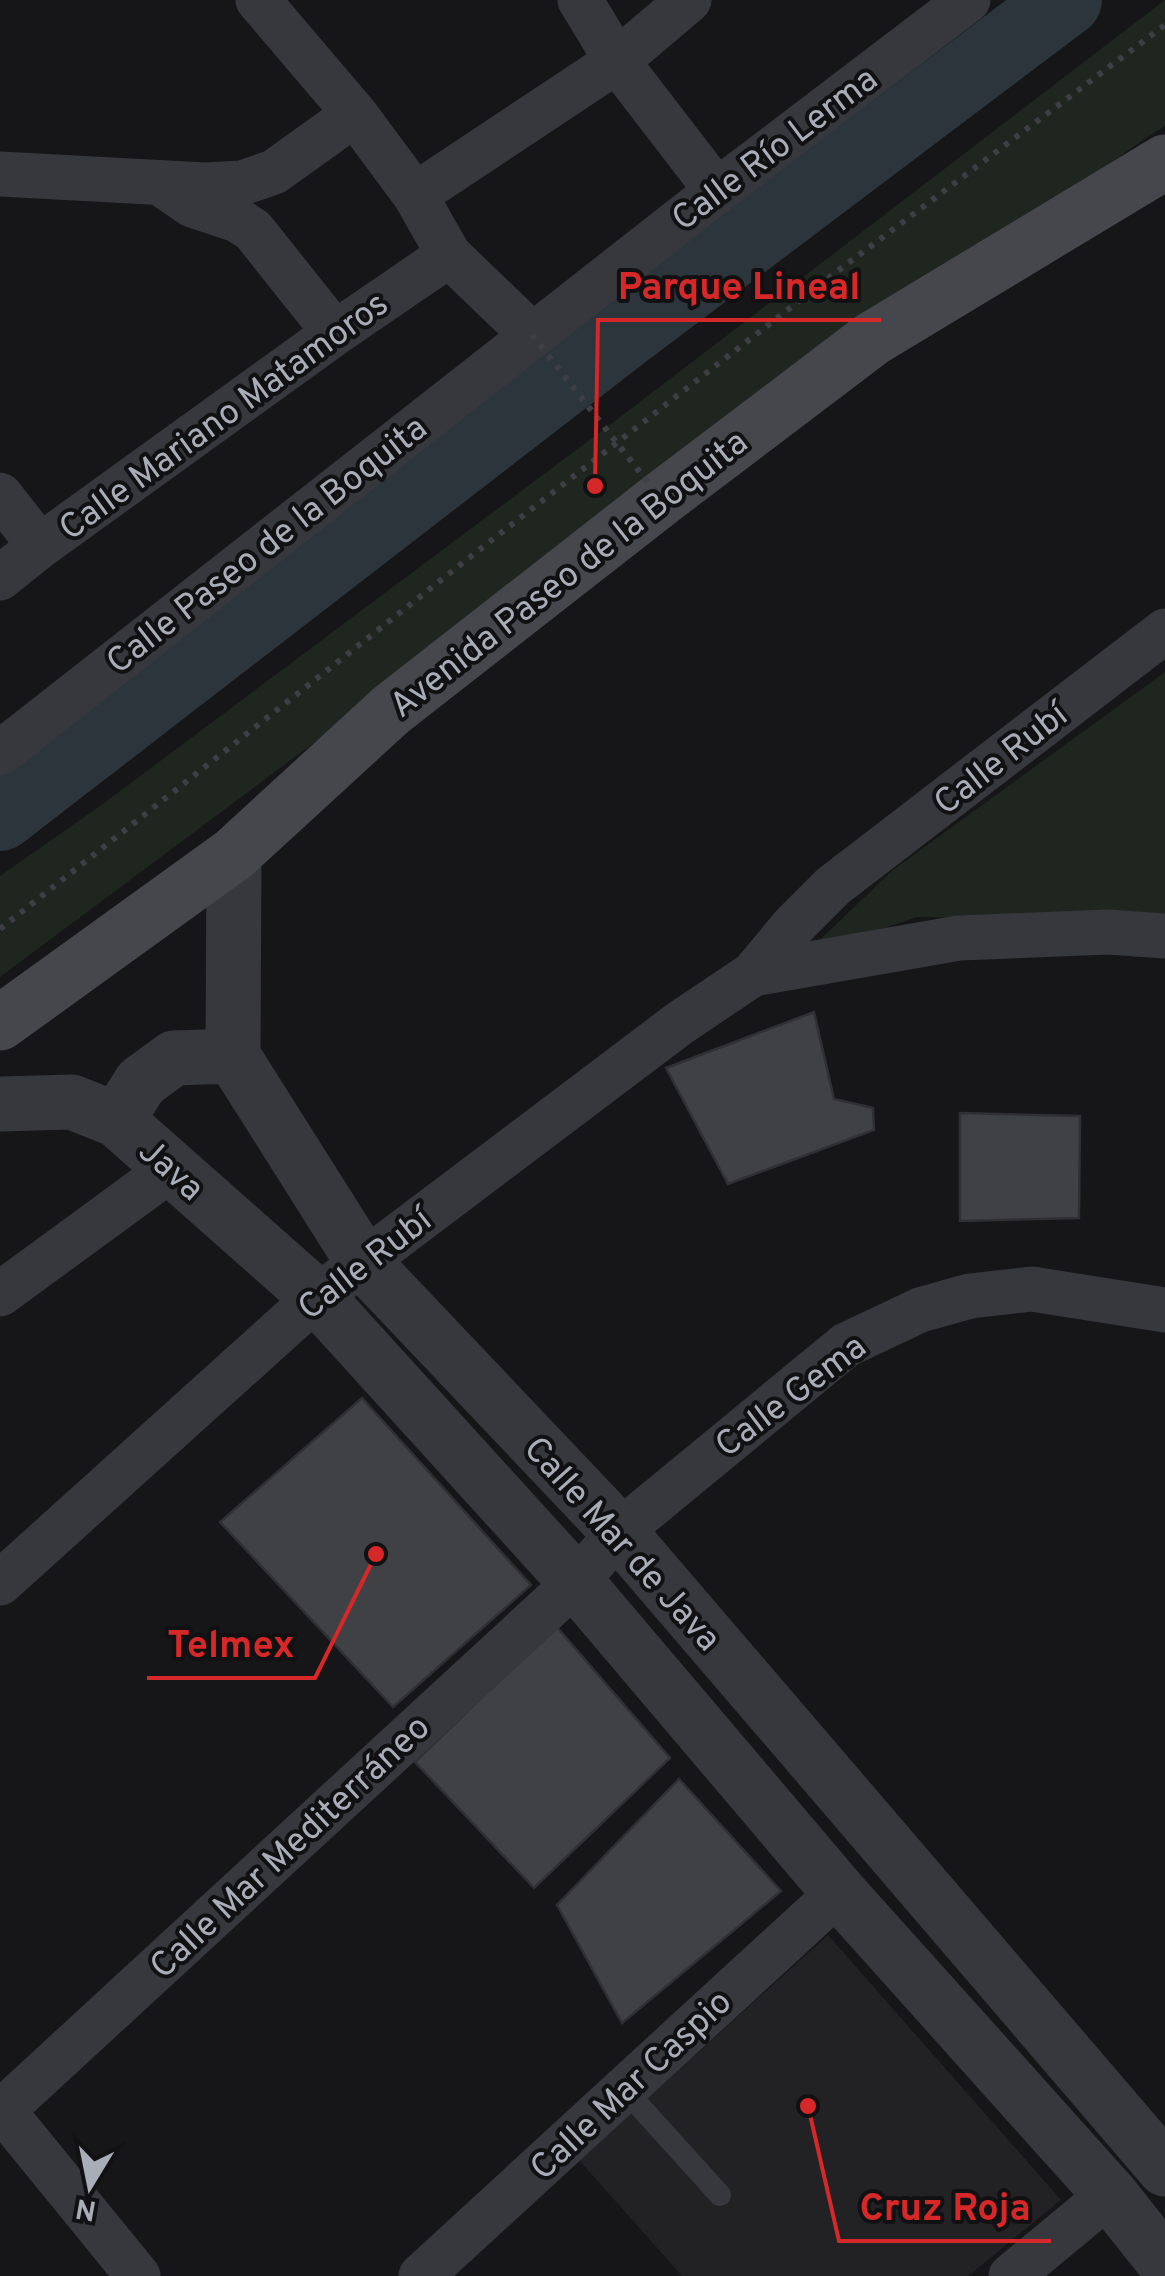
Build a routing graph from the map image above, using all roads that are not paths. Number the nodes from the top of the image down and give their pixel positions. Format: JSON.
{"nodes":[{"id":1,"x":258,"y":0,"type":"edge"},
{"id":2,"x":580,"y":0,"type":"edge"},
{"id":3,"x":689,"y":0,"type":"edge"},
{"id":4,"x":968,"y":0,"type":"edge"},
{"id":5,"x":618,"y":62,"type":"junction"},
{"id":6,"x":355,"y":114,"type":"junction"},
{"id":7,"x":1165,"y":162,"type":"edge"},
{"id":8,"x":0,"y":174,"type":"edge"},
{"id":9,"x":158,"y":182,"type":"junction"},
{"id":10,"x":716,"y":191,"type":"junction"},
{"id":11,"x":415,"y":195,"type":"junction"},
{"id":12,"x":449,"y":256,"type":"junction"},
{"id":13,"x":335,"y":332,"type":"junction"},
{"id":14,"x":532,"y":335,"type":"junction"},
{"id":15,"x":0,"y":495,"type":"edge"},
{"id":16,"x":40,"y":546,"type":"junction"},
{"id":17,"x":0,"y":578,"type":"edge"},
{"id":18,"x":1165,"y":631,"type":"edge"},
{"id":19,"x":0,"y":754,"type":"edge"},
{"id":20,"x":234,"y":854,"type":"junction"},
{"id":21,"x":1165,"y":936,"type":"edge"},
{"id":22,"x":753,"y":974,"type":"junction"},
{"id":23,"x":0,"y":1023,"type":"edge"},
{"id":24,"x":233,"y":1056,"type":"junction"},
{"id":25,"x":0,"y":1104,"type":"edge"},
{"id":26,"x":116,"y":1120,"type":"junction"},
{"id":27,"x":171,"y":1169,"type":"junction"},
{"id":28,"x":363,"y":1262,"type":"junction"},
{"id":29,"x":0,"y":1294,"type":"edge"},
{"id":30,"x":317,"y":1297,"type":"junction"},
{"id":31,"x":1165,"y":1310,"type":"edge"},
{"id":32,"x":619,"y":1532,"type":"junction"},
{"id":33,"x":576,"y":1582,"type":"junction"},
{"id":34,"x":0,"y":1583,"type":"edge"},
{"id":35,"x":838,"y":1892,"type":"junction"},
{"id":36,"x":954,"y":1923,"type":"junction"},
{"id":37,"x":903,"y":1963,"type":"junction"},
{"id":38,"x":625,"y":2090,"type":"junction"},
{"id":39,"x":1,"y":2109,"type":"edge"},
{"id":40,"x":1165,"y":2169,"type":"edge"},
{"id":41,"x":720,"y":2194,"type":"dead end"},
{"id":42,"x":1110,"y":2194,"type":"junction"},
{"id":43,"x":1165,"y":2263,"type":"edge"},
{"id":44,"x":138,"y":2276,"type":"edge"},
{"id":45,"x":421,"y":2276,"type":"edge"},
{"id":46,"x":1011,"y":2276,"type":"edge"}],
"edges":[{"from":1,"to":6,"type":"street"},
{"from":2,"to":5,"type":"street"},
{"from":3,"to":5,"type":"street"},
{"from":4,"to":10,"type":"street","name":"Calle Río Lerma"},
{"from":5,"to":10,"type":"street"},
{"from":5,"to":11,"type":"street"},
{"from":6,"to":9,"type":"street"},
{"from":6,"to":11,"type":"street"},
{"from":7,"to":20,"type":"main road","name":"Avenida Paseo de la Boquita"},
{"from":8,"to":9,"type":"street"},
{"from":9,"to":13,"type":"street"},
{"from":10,"to":14,"type":"street","name":"Calle Río Lerma"},
{"from":11,"to":12,"type":"street"},
{"from":12,"to":13,"type":"street","name":"Calle Mariano Matamoros"},
{"from":12,"to":14,"type":"street"},
{"from":13,"to":16,"type":"street","name":"Calle Mariano Matamoros"},
{"from":14,"to":19,"type":"street","name":"Calle Paseo de la Boquita"},
{"from":15,"to":16,"type":"street"},
{"from":16,"to":17,"type":"street","name":"Calle Mariano Matamoros"},
{"from":18,"to":22,"type":"street","name":"Calle Rubí"},
{"from":20,"to":23,"type":"main road","name":"Avenida Paseo de la Boquita"},
{"from":20,"to":24,"type":"street"},
{"from":21,"to":22,"type":"street","name":"Calle Rubí"},
{"from":22,"to":28,"type":"street","name":"Calle Rubí"},
{"from":24,"to":26,"type":"street"},
{"from":24,"to":28,"type":"street","name":"Calle Mar de Java"},
{"from":25,"to":26,"type":"street","name":"Java"},
{"from":26,"to":27,"type":"street","name":"Java"},
{"from":27,"to":29,"type":"street"},
{"from":27,"to":30,"type":"street","name":"Java"},
{"from":28,"to":30,"type":"street","name":"Calle Rubí"},
{"from":28,"to":32,"type":"street","name":"Calle Mar de Java"},
{"from":30,"to":33,"type":"street","name":"Calle Mar de Java"},
{"from":30,"to":34,"type":"street","name":"Calle Rubí"},
{"from":31,"to":32,"type":"street","name":"Calle Gema"},
{"from":32,"to":33,"type":"street","name":"Calle Gema"},
{"from":32,"to":36,"type":"street","name":"Calle Mar de Java"},
{"from":33,"to":35,"type":"street","name":"Calle Mar de Java"},
{"from":33,"to":39,"type":"street","name":"Calle Mar Mediterráneo"},
{"from":35,"to":37,"type":"street","name":"Calle Mar de Java"},
{"from":35,"to":38,"type":"street","name":"Calle Mar Caspio"},
{"from":36,"to":37,"type":"street"},
{"from":36,"to":40,"type":"street","name":"Calle Mar de Java"},
{"from":37,"to":42,"type":"street","name":"Calle Mar de Java"},
{"from":38,"to":41,"type":"lane"},
{"from":38,"to":45,"type":"street","name":"Calle Mar Caspio"},
{"from":39,"to":44,"type":"street"},
{"from":42,"to":43,"type":"street","name":"Calle Mar de Java"},
{"from":42,"to":46,"type":"street"}]}
